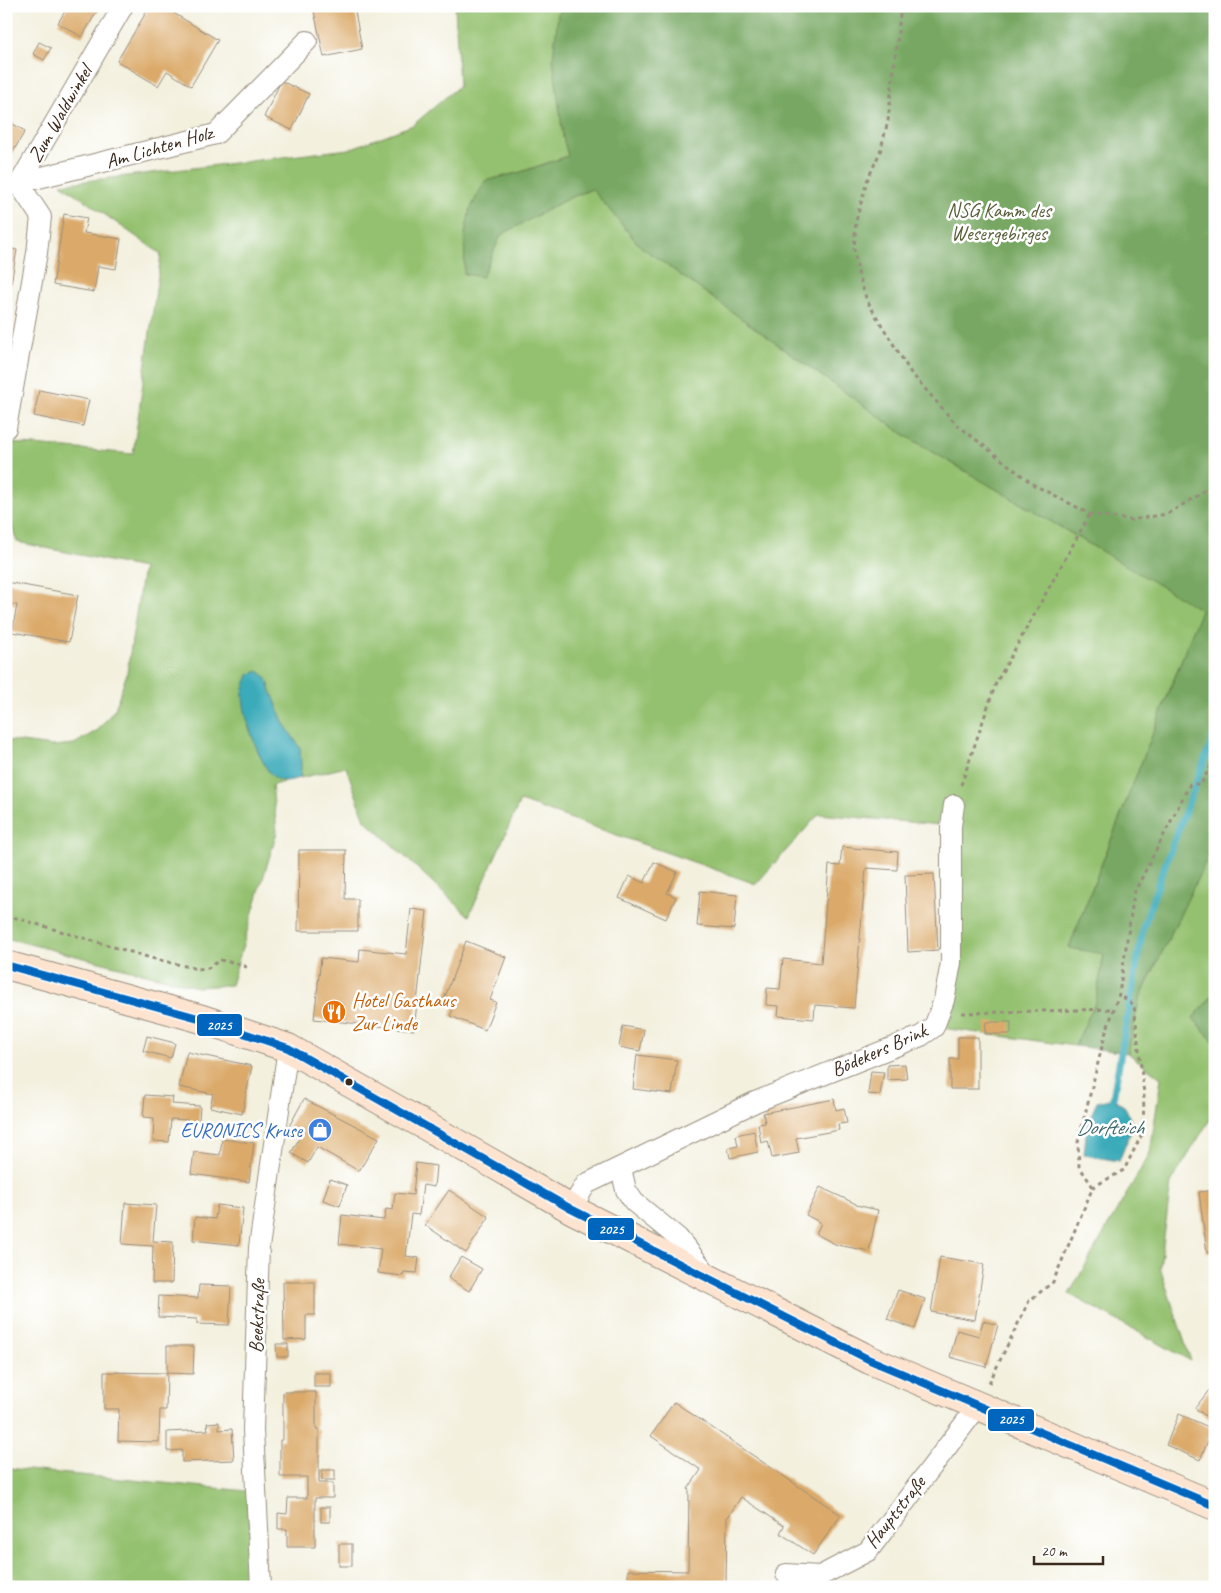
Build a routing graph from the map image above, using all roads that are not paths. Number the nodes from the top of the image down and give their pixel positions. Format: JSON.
{"nodes":[{"id":1,"x":124,"y":6,"type":"edge"},
{"id":2,"x":307,"y":42,"type":"dead end"},
{"id":3,"x":13,"y":185,"type":"edge"},
{"id":4,"x":6,"y":428,"type":"edge"},
{"id":5,"x":954,"y":805,"type":"road end"},
{"id":6,"x":6,"y":965,"type":"edge"},
{"id":7,"x":288,"y":1048,"type":"junction"},
{"id":8,"x":621,"y":1168,"type":"junction"},
{"id":9,"x":571,"y":1209,"type":"junction"},
{"id":10,"x":714,"y":1283,"type":"junction"},
{"id":11,"x":978,"y":1406,"type":"junction"},
{"id":12,"x":1215,"y":1506,"type":"edge"},
{"id":13,"x":786,"y":1574,"type":"dead end"},
{"id":14,"x":261,"y":1587,"type":"edge"}],
"edges":[{"from":1,"to":3,"type":"street","name":"Zum Waldwinkel"},
{"from":2,"to":3,"type":"street","name":"Am Lichten Holz"},
{"from":3,"to":4,"type":"street","name":"Zum Waldwinkel"},
{"from":5,"to":8,"type":"street","name":"Bödekers Brink"},
{"from":6,"to":7,"type":"main road"},
{"from":7,"to":9,"type":"main road"},
{"from":7,"to":14,"type":"street","name":"Beekstraße"},
{"from":8,"to":9,"type":"street","name":"Bödekers Brink"},
{"from":8,"to":10,"type":"street"},
{"from":9,"to":10,"type":"main road"},
{"from":10,"to":11,"type":"main road"},
{"from":11,"to":12,"type":"main road"},
{"from":11,"to":13,"type":"street","name":"Hauptstraße"}]}
